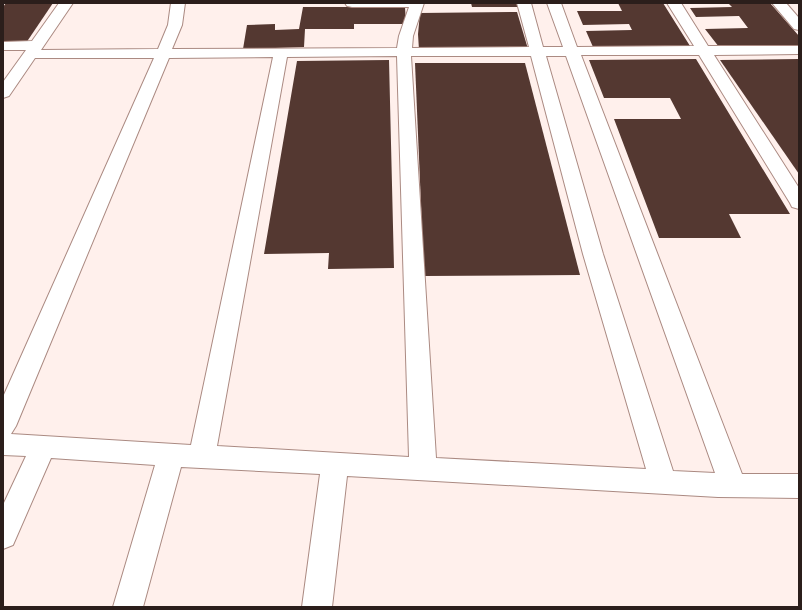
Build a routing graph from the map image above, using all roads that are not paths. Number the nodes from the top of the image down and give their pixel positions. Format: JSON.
{"nodes":[{"id":1,"x":66,"y":3,"type":"edge"},
{"id":2,"x":178,"y":3,"type":"edge"},
{"id":3,"x":352,"y":3,"type":"edge"},
{"id":4,"x":417,"y":3,"type":"edge"},
{"id":5,"x":524,"y":3,"type":"edge"},
{"id":6,"x":554,"y":3,"type":"edge"},
{"id":7,"x":674,"y":3,"type":"edge"},
{"id":8,"x":779,"y":3,"type":"edge"},
{"id":9,"x":799,"y":26,"type":"edge"},
{"id":10,"x":3,"y":46,"type":"edge"},
{"id":11,"x":34,"y":50,"type":"junction"},
{"id":12,"x":799,"y":50,"type":"edge"},
{"id":13,"x":705,"y":51,"type":"junction"},
{"id":14,"x":281,"y":52,"type":"junction"},
{"id":15,"x":537,"y":52,"type":"junction"},
{"id":16,"x":573,"y":52,"type":"junction"},
{"id":17,"x":404,"y":53,"type":"junction"},
{"id":18,"x":163,"y":54,"type":"junction"},
{"id":19,"x":3,"y":93,"type":"edge"},
{"id":20,"x":799,"y":203,"type":"edge"},
{"id":21,"x":3,"y":426,"type":"edge"},
{"id":22,"x":3,"y":444,"type":"edge"},
{"id":23,"x":43,"y":446,"type":"junction"},
{"id":24,"x":171,"y":455,"type":"junction"},
{"id":25,"x":202,"y":456,"type":"junction"},
{"id":26,"x":335,"y":463,"type":"junction"},
{"id":27,"x":423,"y":468,"type":"junction"},
{"id":28,"x":664,"y":482,"type":"junction"},
{"id":29,"x":732,"y":485,"type":"junction"},
{"id":30,"x":799,"y":486,"type":"edge"},
{"id":31,"x":3,"y":536,"type":"edge"},
{"id":32,"x":128,"y":607,"type":"edge"},
{"id":33,"x":318,"y":607,"type":"edge"}],
"edges":[{"from":1,"to":11,"type":"street"},
{"from":2,"to":18,"type":"street"},
{"from":3,"to":4,"type":"street"},
{"from":4,"to":17,"type":"street"},
{"from":5,"to":15,"type":"street"},
{"from":6,"to":16,"type":"street"},
{"from":7,"to":13,"type":"street"},
{"from":8,"to":9,"type":"street"},
{"from":10,"to":11,"type":"street"},
{"from":11,"to":18,"type":"street"},
{"from":11,"to":19,"type":"street"},
{"from":12,"to":13,"type":"street"},
{"from":13,"to":16,"type":"street"},
{"from":13,"to":20,"type":"street"},
{"from":14,"to":17,"type":"street"},
{"from":14,"to":18,"type":"street"},
{"from":14,"to":25,"type":"street"},
{"from":15,"to":16,"type":"street"},
{"from":15,"to":17,"type":"street"},
{"from":15,"to":28,"type":"street"},
{"from":16,"to":29,"type":"street"},
{"from":17,"to":27,"type":"street"},
{"from":18,"to":21,"type":"street"},
{"from":22,"to":23,"type":"street"},
{"from":23,"to":24,"type":"street"},
{"from":23,"to":31,"type":"street"},
{"from":24,"to":25,"type":"street"},
{"from":24,"to":32,"type":"street"},
{"from":25,"to":26,"type":"street"},
{"from":26,"to":27,"type":"street"},
{"from":26,"to":33,"type":"street"},
{"from":27,"to":28,"type":"street"},
{"from":28,"to":29,"type":"street"},
{"from":29,"to":30,"type":"street"}]}
